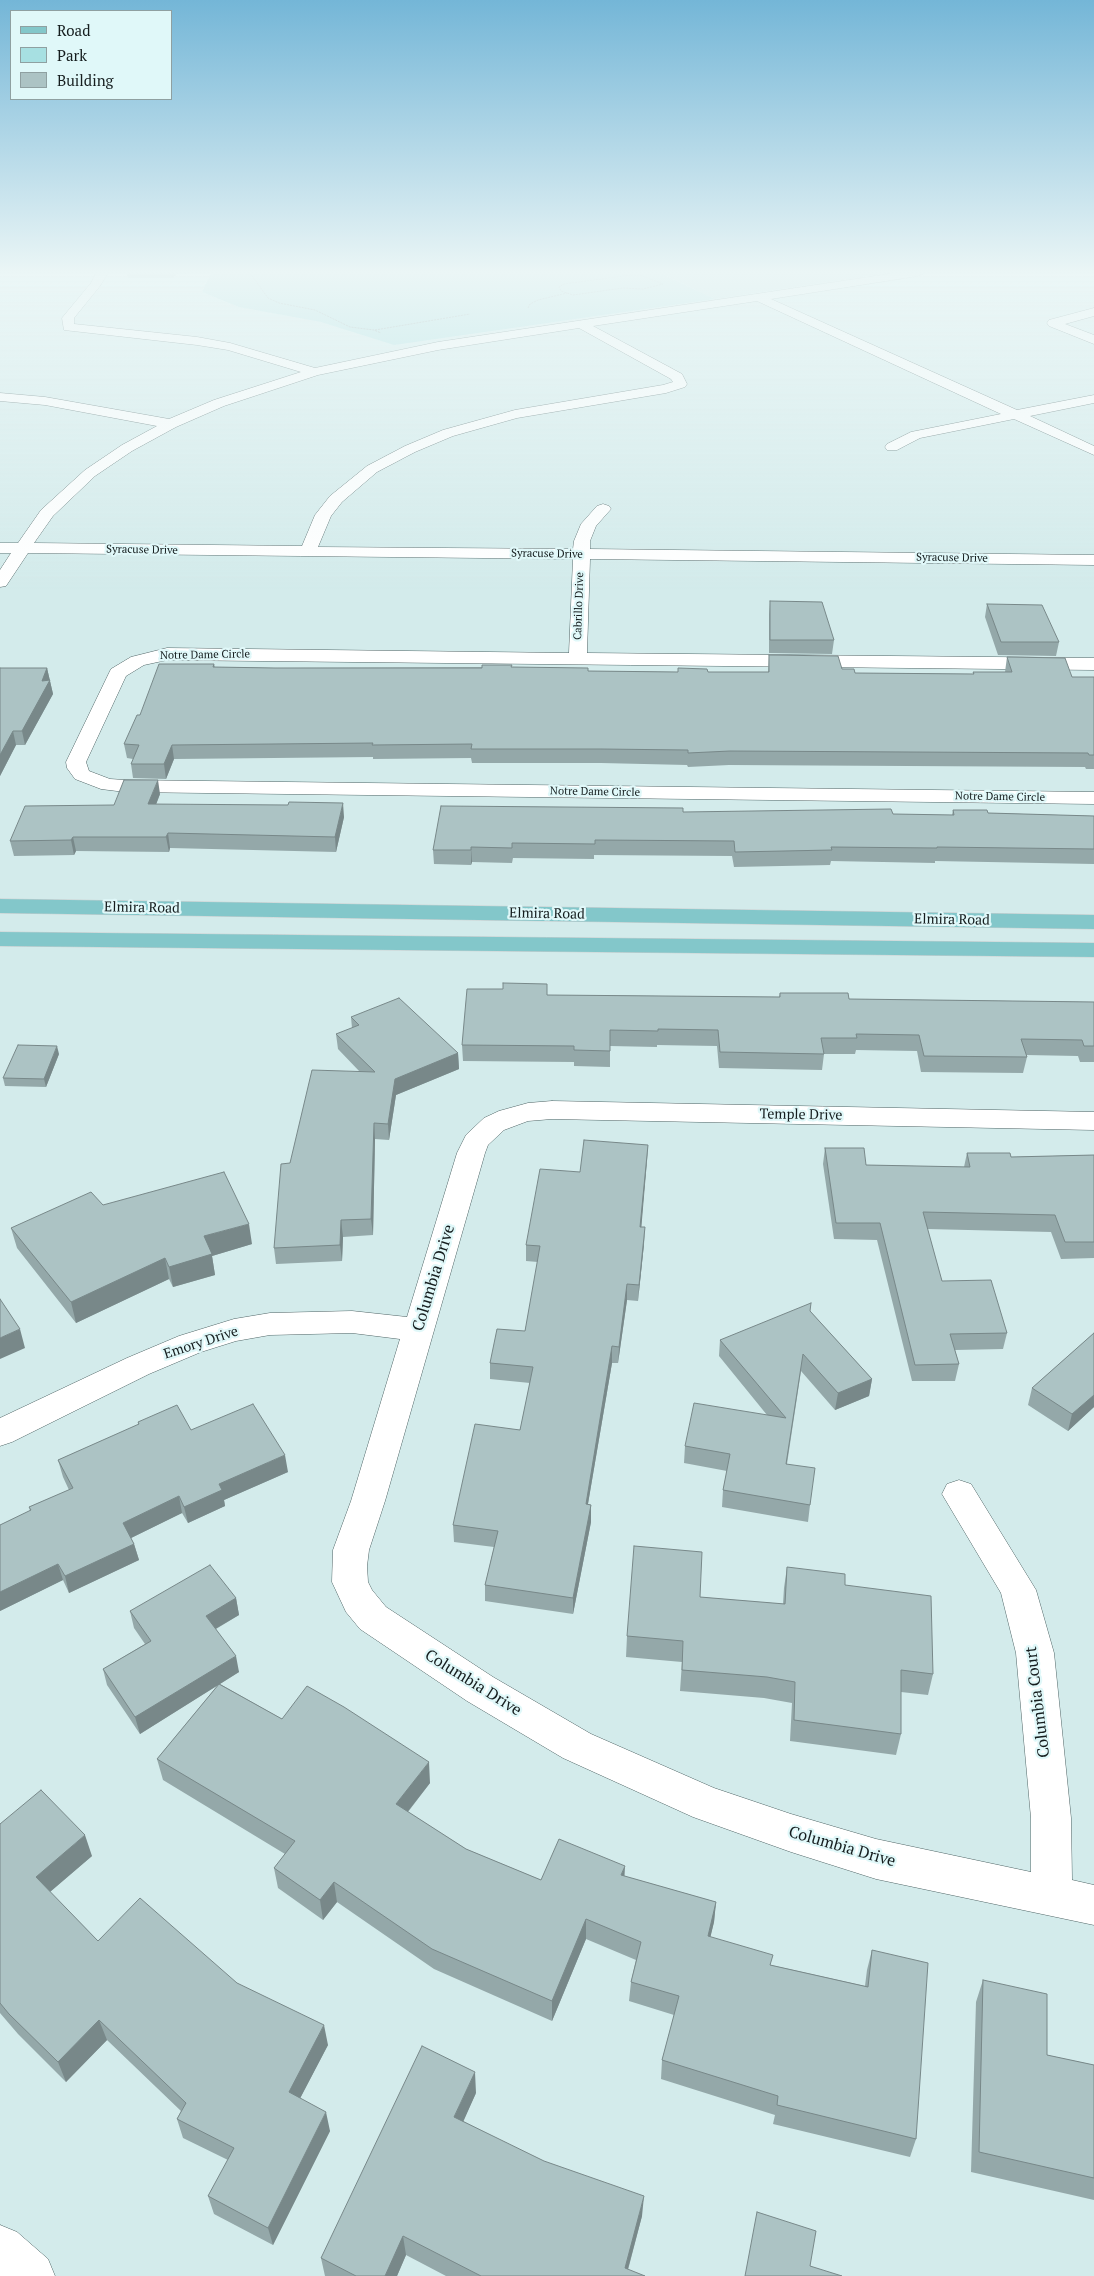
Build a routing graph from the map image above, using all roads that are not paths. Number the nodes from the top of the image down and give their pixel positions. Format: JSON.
{"nodes":[{"id":1,"x":293,"y":379,"type":"edge"},
{"id":2,"x":678,"y":379,"type":"edge"},
{"id":3,"x":936,"y":379,"type":"edge"},
{"id":4,"x":0,"y":397,"type":"edge"},
{"id":5,"x":1094,"y":399,"type":"edge"},
{"id":6,"x":1014,"y":415,"type":"junction"},
{"id":7,"x":171,"y":424,"type":"junction"},
{"id":8,"x":892,"y":447,"type":"dead end"},
{"id":9,"x":1094,"y":451,"type":"edge"},
{"id":10,"x":603,"y":509,"type":"dead end"},
{"id":11,"x":0,"y":548,"type":"edge"},
{"id":12,"x":22,"y":549,"type":"junction"},
{"id":13,"x":308,"y":552,"type":"junction"},
{"id":14,"x":581,"y":554,"type":"junction"},
{"id":15,"x":1094,"y":560,"type":"edge"},
{"id":16,"x":0,"y":582,"type":"edge"},
{"id":17,"x":578,"y":659,"type":"junction"},
{"id":18,"x":1094,"y":664,"type":"edge"},
{"id":19,"x":1094,"y":798,"type":"edge"},
{"id":20,"x":0,"y":906,"type":"edge"},
{"id":21,"x":142,"y":908,"type":"junction"},
{"id":22,"x":0,"y":920,"type":"edge"},
{"id":23,"x":1094,"y":922,"type":"edge"},
{"id":24,"x":0,"y":939,"type":"edge"},
{"id":25,"x":1094,"y":950,"type":"edge"},
{"id":26,"x":509,"y":1117,"type":"joint"},
{"id":27,"x":1094,"y":1121,"type":"edge"},
{"id":28,"x":419,"y":1330,"type":"junction"},
{"id":29,"x":0,"y":1433,"type":"edge"},
{"id":30,"x":959,"y":1494,"type":"dead end"},
{"id":31,"x":1052,"y":1897,"type":"junction"},
{"id":32,"x":1094,"y":1905,"type":"edge"},
{"id":33,"x":0,"y":2249,"type":"edge"},
{"id":34,"x":31,"y":2276,"type":"edge"}],
"edges":[{"from":1,"to":7,"type":"street"},
{"from":2,"to":13,"type":"street"},
{"from":3,"to":6,"type":"street"},
{"from":4,"to":7,"type":"street"},
{"from":5,"to":6,"type":"street"},
{"from":6,"to":8,"type":"street"},
{"from":6,"to":9,"type":"street"},
{"from":7,"to":12,"type":"street"},
{"from":10,"to":14,"type":"street","name":"Cabrillo Drive"},
{"from":11,"to":12,"type":"street","name":"Syracuse Drive"},
{"from":12,"to":13,"type":"street","name":"Syracuse Drive"},
{"from":12,"to":16,"type":"street"},
{"from":13,"to":14,"type":"street","name":"Syracuse Drive"},
{"from":14,"to":15,"type":"street","name":"Syracuse Drive"},
{"from":14,"to":17,"type":"street","name":"Cabrillo Drive"},
{"from":17,"to":18,"type":"street","name":"Notre Dame Circle"},
{"from":17,"to":19,"type":"street","name":"Notre Dame Circle"},
{"from":20,"to":21,"type":"main road","name":"Elmira Road"},
{"from":21,"to":22,"type":"main road"},
{"from":21,"to":23,"type":"main road","name":"Elmira Road"},
{"from":24,"to":25,"type":"main road","name":"Elmira Road"},
{"from":26,"to":27,"type":"street","name":"Temple Drive"},
{"from":26,"to":28,"type":"street","name":"Columbia Drive"},
{"from":28,"to":29,"type":"street","name":"Emory Drive"},
{"from":28,"to":31,"type":"street","name":"Columbia Drive"},
{"from":30,"to":31,"type":"street","name":"Columbia Court"},
{"from":31,"to":32,"type":"street","name":"Columbia Drive"},
{"from":33,"to":34,"type":"street"}]}
